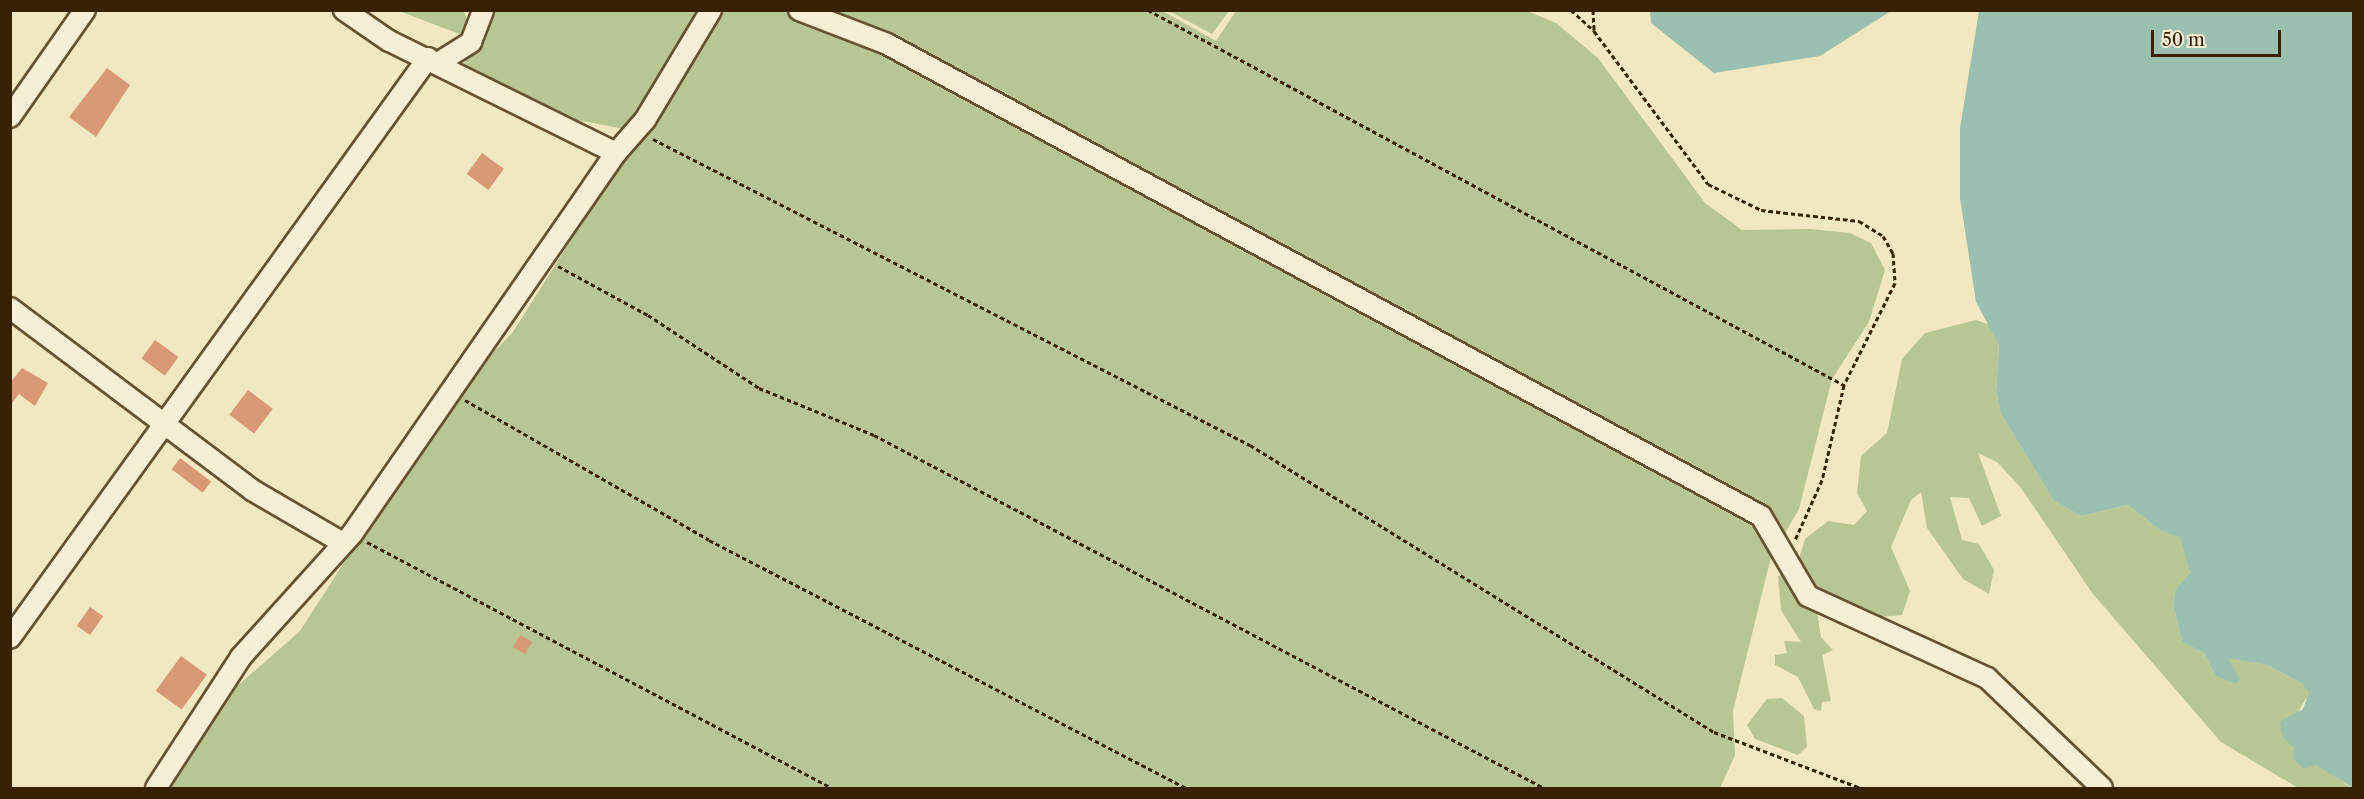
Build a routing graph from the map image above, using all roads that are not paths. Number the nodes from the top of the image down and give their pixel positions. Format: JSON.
{"nodes":[{"id":1,"x":85,"y":10,"type":"edge"},
{"id":2,"x":344,"y":10,"type":"edge"},
{"id":3,"x":483,"y":10,"type":"edge"},
{"id":4,"x":711,"y":10,"type":"edge"},
{"id":5,"x":799,"y":10,"type":"edge"},
{"id":6,"x":433,"y":61,"type":"junction"},
{"id":7,"x":10,"y":117,"type":"edge"},
{"id":8,"x":616,"y":153,"type":"junction"},
{"id":9,"x":10,"y":308,"type":"edge"},
{"id":10,"x":169,"y":422,"type":"junction"},
{"id":11,"x":347,"y":538,"type":"junction"},
{"id":12,"x":10,"y":638,"type":"edge"},
{"id":13,"x":156,"y":789,"type":"edge"},
{"id":14,"x":2102,"y":789,"type":"edge"}],
"edges":[{"from":1,"to":7,"type":"lane"},
{"from":2,"to":6,"type":"lane"},
{"from":3,"to":6,"type":"lane"},
{"from":4,"to":8,"type":"lane"},
{"from":5,"to":14,"type":"lane"},
{"from":6,"to":8,"type":"lane"},
{"from":6,"to":10,"type":"lane"},
{"from":8,"to":11,"type":"lane"},
{"from":9,"to":10,"type":"lane"},
{"from":10,"to":11,"type":"lane"},
{"from":10,"to":12,"type":"lane"},
{"from":11,"to":13,"type":"lane"}]}
